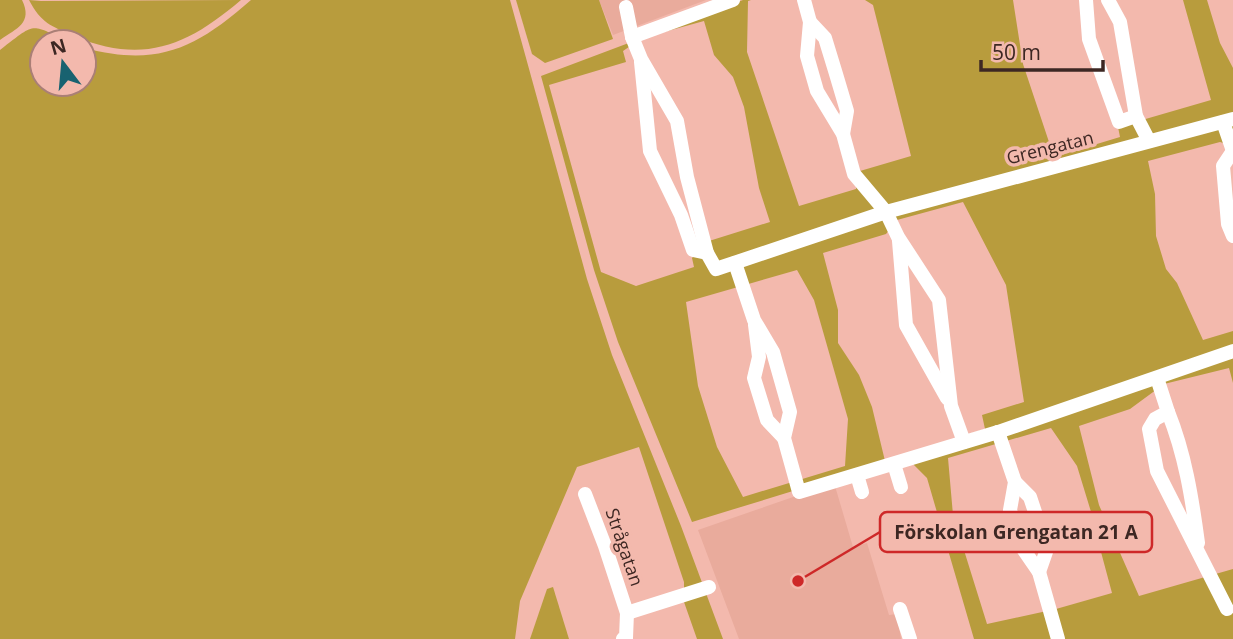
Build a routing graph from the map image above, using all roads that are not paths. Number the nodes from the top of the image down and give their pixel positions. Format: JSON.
{"nodes":[{"id":1,"x":733,"y":0,"type":"edge"},
{"id":2,"x":804,"y":0,"type":"edge"},
{"id":3,"x":1086,"y":0,"type":"edge"},
{"id":4,"x":1108,"y":0,"type":"edge"},
{"id":5,"x":626,"y":8,"type":"dead end"},
{"id":6,"x":810,"y":22,"type":"junction"},
{"id":7,"x":632,"y":37,"type":"junction"},
{"id":8,"x":641,"y":60,"type":"junction"},
{"id":9,"x":842,"y":96,"type":"junction"},
{"id":10,"x":824,"y":99,"type":"junction"},
{"id":11,"x":1136,"y":116,"type":"junction"},
{"id":12,"x":1228,"y":121,"type":"edge"},
{"id":13,"x":843,"y":134,"type":"junction"},
{"id":14,"x":1149,"y":141,"type":"junction"},
{"id":15,"x":1233,"y":151,"type":"edge"},
{"id":16,"x":687,"y":177,"type":"junction"},
{"id":17,"x":664,"y":183,"type":"junction"},
{"id":18,"x":886,"y":212,"type":"junction"},
{"id":19,"x":1233,"y":236,"type":"edge"},
{"id":20,"x":898,"y":237,"type":"junction"},
{"id":21,"x":707,"y":253,"type":"junction"},
{"id":22,"x":735,"y":263,"type":"junction"},
{"id":23,"x":918,"y":268,"type":"junction"},
{"id":24,"x":901,"y":274,"type":"junction"},
{"id":25,"x":754,"y":320,"type":"junction"},
{"id":26,"x":1233,"y":351,"type":"edge"},
{"id":27,"x":759,"y":358,"type":"junction"},
{"id":28,"x":775,"y":359,"type":"junction"},
{"id":29,"x":1157,"y":378,"type":"junction"},
{"id":30,"x":951,"y":405,"type":"junction"},
{"id":31,"x":1168,"y":412,"type":"junction"},
{"id":32,"x":998,"y":432,"type":"junction"},
{"id":33,"x":784,"y":438,"type":"junction"},
{"id":34,"x":964,"y":442,"type":"junction"},
{"id":35,"x":894,"y":464,"type":"junction"},
{"id":36,"x":857,"y":475,"type":"junction"},
{"id":37,"x":1015,"y":481,"type":"junction"},
{"id":38,"x":901,"y":487,"type":"dead end"},
{"id":39,"x":862,"y":492,"type":"dead end"},
{"id":40,"x":585,"y":494,"type":"dead end"},
{"id":41,"x":1200,"y":555,"type":"junction"},
{"id":42,"x":1039,"y":572,"type":"junction"},
{"id":43,"x":709,"y":587,"type":"dead end"},
{"id":44,"x":900,"y":608,"type":"dead end"},
{"id":45,"x":1227,"y":609,"type":"dead end"},
{"id":46,"x":627,"y":613,"type":"junction"},
{"id":47,"x":625,"y":639,"type":"edge"},
{"id":48,"x":910,"y":639,"type":"edge"},
{"id":49,"x":1058,"y":639,"type":"edge"}],
"edges":[{"from":1,"to":7,"type":"street"},
{"from":2,"to":6,"type":"street"},
{"from":3,"to":11,"type":"street"},
{"from":4,"to":11,"type":"street"},
{"from":5,"to":7,"type":"street"},
{"from":6,"to":9,"type":"street"},
{"from":6,"to":10,"type":"street"},
{"from":7,"to":8,"type":"street"},
{"from":8,"to":16,"type":"street"},
{"from":8,"to":17,"type":"street"},
{"from":9,"to":10,"type":"street"},
{"from":9,"to":13,"type":"street"},
{"from":10,"to":13,"type":"street"},
{"from":11,"to":14,"type":"street"},
{"from":12,"to":14,"type":"street","name":"Grengatan"},
{"from":12,"to":15,"type":"street","name":"Grengatan"},
{"from":13,"to":18,"type":"street"},
{"from":14,"to":18,"type":"street","name":"Grengatan"},
{"from":15,"to":19,"type":"street","name":"Grengatan"},
{"from":16,"to":17,"type":"street"},
{"from":16,"to":21,"type":"street"},
{"from":17,"to":21,"type":"street"},
{"from":18,"to":20,"type":"street"},
{"from":18,"to":22,"type":"street","name":"Grengatan"},
{"from":20,"to":23,"type":"street"},
{"from":20,"to":24,"type":"street"},
{"from":21,"to":22,"type":"street","name":"Grengatan"},
{"from":22,"to":25,"type":"street"},
{"from":23,"to":24,"type":"street"},
{"from":23,"to":30,"type":"street"},
{"from":24,"to":30,"type":"street"},
{"from":25,"to":27,"type":"street"},
{"from":25,"to":28,"type":"street"},
{"from":26,"to":29,"type":"street"},
{"from":27,"to":28,"type":"street"},
{"from":27,"to":33,"type":"street"},
{"from":28,"to":33,"type":"street"},
{"from":29,"to":31,"type":"street"},
{"from":29,"to":32,"type":"street"},
{"from":30,"to":34,"type":"street"},
{"from":31,"to":41,"type":"street"},
{"from":31,"to":41,"type":"street"},
{"from":32,"to":34,"type":"street"},
{"from":32,"to":37,"type":"street"},
{"from":33,"to":36,"type":"street"},
{"from":34,"to":35,"type":"street"},
{"from":35,"to":36,"type":"street"},
{"from":35,"to":38,"type":"street"},
{"from":36,"to":39,"type":"street"},
{"from":37,"to":42,"type":"street"},
{"from":37,"to":42,"type":"street"},
{"from":40,"to":46,"type":"street","name":"Strågatan"},
{"from":41,"to":45,"type":"street"},
{"from":42,"to":49,"type":"street"},
{"from":43,"to":46,"type":"street","name":"Strågatan"},
{"from":44,"to":48,"type":"street"},
{"from":46,"to":47,"type":"street","name":"Strågatan"}]}
